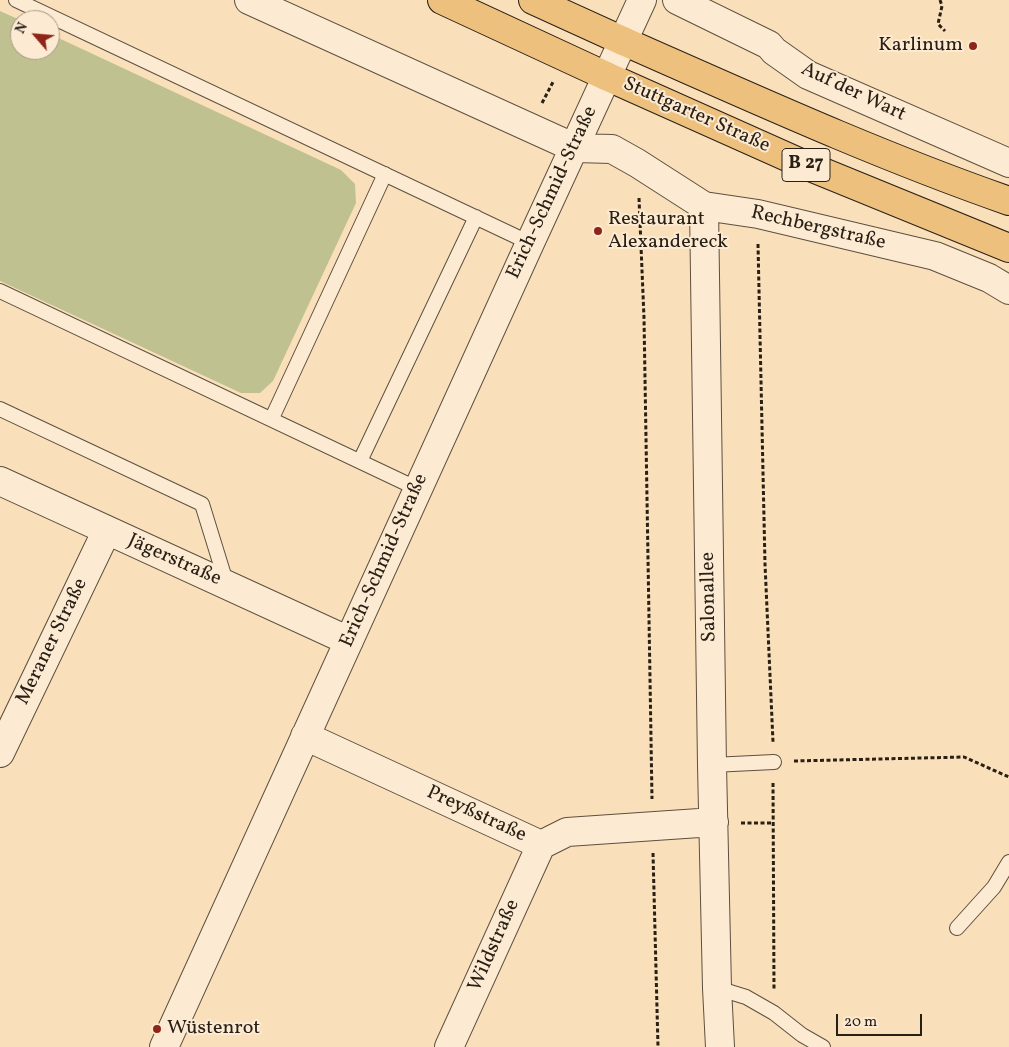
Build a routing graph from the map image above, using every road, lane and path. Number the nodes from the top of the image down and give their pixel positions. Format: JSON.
{"nodes":[{"id":1,"x":16,"y":0,"type":"edge"},
{"id":2,"x":249,"y":0,"type":"edge"},
{"id":3,"x":442,"y":0,"type":"edge"},
{"id":4,"x":533,"y":0,"type":"edge"},
{"id":5,"x":677,"y":0,"type":"edge"},
{"id":6,"x":940,"y":0,"type":"edge"},
{"id":7,"x":637,"y":2,"type":"edge"},
{"id":8,"x":945,"y":31,"type":"dead end"},
{"id":9,"x":623,"y":41,"type":"junction"},
{"id":10,"x":606,"y":76,"type":"junction"},
{"id":11,"x":575,"y":148,"type":"junction"},
{"id":12,"x":1008,"y":160,"type":"edge"},
{"id":13,"x":637,"y":163,"type":"junction"},
{"id":14,"x":385,"y":174,"type":"junction"},
{"id":15,"x":1009,"y":201,"type":"edge"},
{"id":16,"x":704,"y":206,"type":"junction"},
{"id":17,"x":758,"y":214,"type":"junction"},
{"id":18,"x":476,"y":217,"type":"junction"},
{"id":19,"x":530,"y":243,"type":"junction"},
{"id":20,"x":1009,"y":248,"type":"edge"},
{"id":21,"x":1009,"y":290,"type":"edge"},
{"id":22,"x":0,"y":291,"type":"edge"},
{"id":23,"x":0,"y":409,"type":"edge"},
{"id":24,"x":272,"y":418,"type":"junction"},
{"id":25,"x":360,"y":461,"type":"junction"},
{"id":26,"x":0,"y":480,"type":"edge"},
{"id":27,"x":418,"y":488,"type":"junction"},
{"id":28,"x":106,"y":530,"type":"junction"},
{"id":29,"x":228,"y":585,"type":"junction"},
{"id":30,"x":349,"y":641,"type":"junction"},
{"id":31,"x":305,"y":736,"type":"junction"},
{"id":32,"x":0,"y":753,"type":"edge"},
{"id":33,"x":774,"y":762,"type":"junction"},
{"id":34,"x":712,"y":765,"type":"junction"},
{"id":35,"x":1009,"y":777,"type":"edge"},
{"id":36,"x":714,"y":822,"type":"junction"},
{"id":37,"x":652,"y":825,"type":"junction"},
{"id":38,"x":541,"y":845,"type":"junction"},
{"id":39,"x":1009,"y":862,"type":"edge"},
{"id":40,"x":957,"y":928,"type":"dead end"},
{"id":41,"x":717,"y":988,"type":"junction"},
{"id":42,"x":774,"y":1013,"type":"junction"},
{"id":43,"x":164,"y":1047,"type":"edge"},
{"id":44,"x":449,"y":1047,"type":"edge"},
{"id":45,"x":658,"y":1047,"type":"edge"},
{"id":46,"x":720,"y":1047,"type":"edge"},
{"id":47,"x":823,"y":1047,"type":"edge"}],
"edges":[{"from":1,"to":14,"type":"lane"},
{"from":2,"to":11,"type":"street"},
{"from":3,"to":10,"type":"main road","name":"Stuttgarter Straße","number":"B 27"},
{"from":4,"to":9,"type":"main road","name":"Stuttgarter Straße","number":"B 27"},
{"from":5,"to":12,"type":"street","name":"Auf der Wart"},
{"from":6,"to":8,"type":"path"},
{"from":7,"to":9,"type":"street","name":"Erich-Schmid-Straße"},
{"from":9,"to":10,"type":"street","name":"Erich-Schmid-Straße"},
{"from":9,"to":15,"type":"main road","name":"Stuttgarter Straße","number":"B 27"},
{"from":10,"to":11,"type":"street","name":"Erich-Schmid-Straße"},
{"from":10,"to":20,"type":"main road","name":"Stuttgarter Straße","number":"B 27"},
{"from":11,"to":13,"type":"street","name":"Rechbergstraße"},
{"from":11,"to":19,"type":"street","name":"Erich-Schmid-Straße"},
{"from":13,"to":16,"type":"street","name":"Rechbergstraße"},
{"from":13,"to":37,"type":"path"},
{"from":14,"to":18,"type":"lane"},
{"from":14,"to":24,"type":"lane"},
{"from":16,"to":17,"type":"street","name":"Rechbergstraße"},
{"from":16,"to":34,"type":"street","name":"Salonallee"},
{"from":17,"to":21,"type":"street","name":"Rechbergstraße"},
{"from":17,"to":33,"type":"path"},
{"from":18,"to":19,"type":"lane"},
{"from":18,"to":25,"type":"lane"},
{"from":19,"to":27,"type":"street","name":"Erich-Schmid-Straße"},
{"from":22,"to":24,"type":"lane"},
{"from":23,"to":29,"type":"lane"},
{"from":24,"to":25,"type":"lane"},
{"from":25,"to":27,"type":"lane"},
{"from":26,"to":28,"type":"street","name":"Jägerstraße"},
{"from":27,"to":30,"type":"street","name":"Erich-Schmid-Straße"},
{"from":28,"to":29,"type":"street","name":"Jägerstraße"},
{"from":28,"to":32,"type":"street","name":"Meraner Straße"},
{"from":29,"to":30,"type":"street","name":"Jägerstraße"},
{"from":30,"to":31,"type":"street","name":"Erich-Schmid-Straße"},
{"from":31,"to":38,"type":"street","name":"Preyßstraße"},
{"from":31,"to":43,"type":"street","name":"Erich-Schmid-Straße"},
{"from":33,"to":34,"type":"lane"},
{"from":33,"to":35,"type":"path"},
{"from":33,"to":42,"type":"path"},
{"from":34,"to":36,"type":"street","name":"Salonallee"},
{"from":36,"to":37,"type":"street","name":"Preyßstraße"},
{"from":36,"to":41,"type":"street","name":"Salonallee"},
{"from":37,"to":38,"type":"street","name":"Preyßstraße"},
{"from":37,"to":45,"type":"path"},
{"from":38,"to":44,"type":"street","name":"Wildstraße"},
{"from":39,"to":40,"type":"lane"},
{"from":41,"to":42,"type":"lane"},
{"from":41,"to":46,"type":"street","name":"Salonallee"},
{"from":42,"to":47,"type":"lane"}]}
